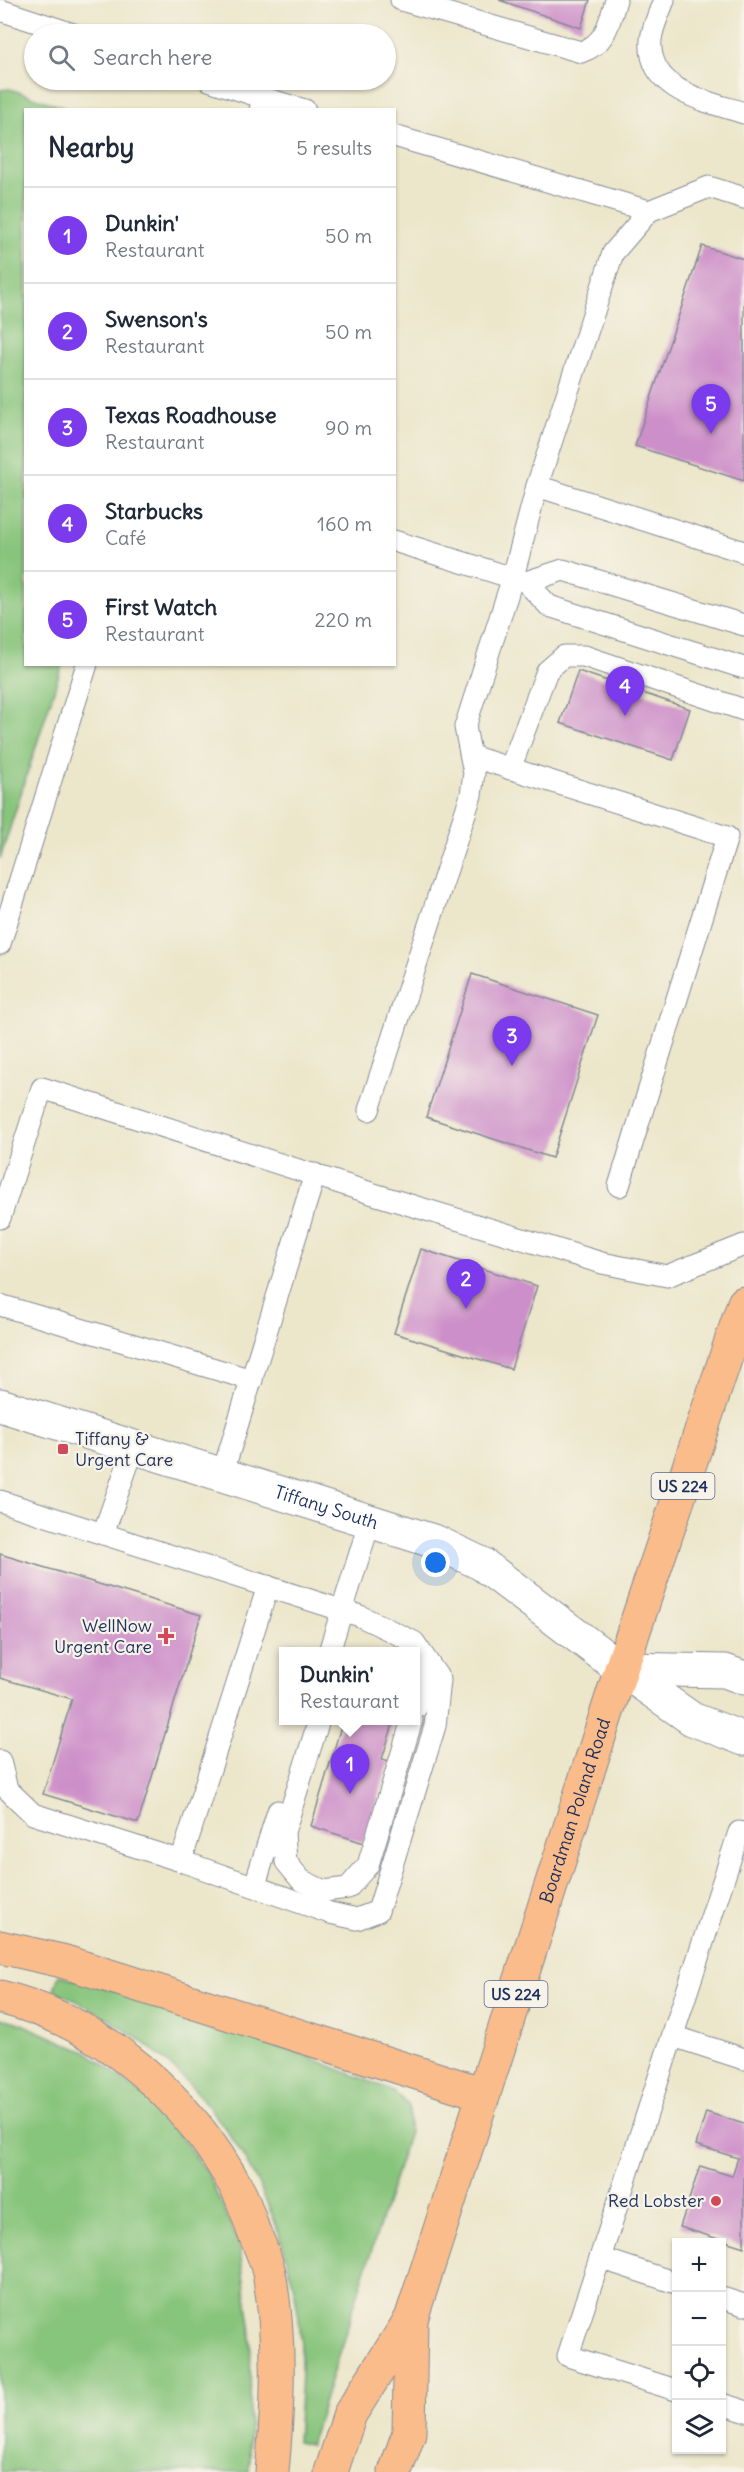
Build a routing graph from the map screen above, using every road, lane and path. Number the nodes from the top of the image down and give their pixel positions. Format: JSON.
{"nodes":[{"id":1,"x":401,"y":0,"type":"edge"},
{"id":2,"x":616,"y":0,"type":"edge"},
{"id":3,"x":664,"y":0,"type":"edge"},
{"id":4,"x":0,"y":10,"type":"edge"},
{"id":5,"x":43,"y":24,"type":"edge"},
{"id":6,"x":232,"y":90,"type":"edge"},
{"id":7,"x":262,"y":104,"type":"edge"},
{"id":8,"x":291,"y":108,"type":"edge"},
{"id":9,"x":744,"y":113,"type":"edge"},
{"id":10,"x":396,"y":137,"type":"edge"},
{"id":11,"x":744,"y":198,"type":"edge"},
{"id":12,"x":649,"y":211,"type":"junction"},
{"id":13,"x":537,"y":486,"type":"junction"},
{"id":14,"x":396,"y":542,"type":"edge"},
{"id":15,"x":744,"y":552,"type":"edge"},
{"id":16,"x":520,"y":579,"type":"junction"},
{"id":17,"x":744,"y":625,"type":"edge"},
{"id":18,"x":86,"y":666,"type":"edge"},
{"id":19,"x":744,"y":668,"type":"edge"},
{"id":20,"x":744,"y":710,"type":"edge"},
{"id":21,"x":471,"y":756,"type":"junction"},
{"id":22,"x":510,"y":769,"type":"junction"},
{"id":23,"x":736,"y":835,"type":"edge"},
{"id":24,"x":0,"y":944,"type":"edge"},
{"id":25,"x":369,"y":1110,"type":"dead end"},
{"id":26,"x":315,"y":1174,"type":"junction"},
{"id":27,"x":619,"y":1186,"type":"dead end"},
{"id":28,"x":0,"y":1218,"type":"edge"},
{"id":29,"x":744,"y":1245,"type":"edge"},
{"id":30,"x":744,"y":1303,"type":"edge"},
{"id":31,"x":0,"y":1305,"type":"edge"},
{"id":32,"x":252,"y":1380,"type":"junction"},
{"id":33,"x":0,"y":1405,"type":"edge"},
{"id":34,"x":134,"y":1447,"type":"junction"},
{"id":35,"x":222,"y":1475,"type":"junction"},
{"id":36,"x":0,"y":1501,"type":"edge"},
{"id":37,"x":370,"y":1521,"type":"junction"},
{"id":38,"x":103,"y":1534,"type":"junction"},
{"id":39,"x":268,"y":1586,"type":"junction"},
{"id":40,"x":342,"y":1610,"type":"junction"},
{"id":41,"x":330,"y":1647,"type":"edge"},
{"id":42,"x":417,"y":1647,"type":"edge"},
{"id":43,"x":420,"y":1651,"type":"edge"},
{"id":44,"x":429,"y":1664,"type":"junction"},
{"id":45,"x":621,"y":1669,"type":"junction"},
{"id":46,"x":744,"y":1678,"type":"edge"},
{"id":47,"x":420,"y":1694,"type":"edge"},
{"id":48,"x":305,"y":1725,"type":"edge"},
{"id":49,"x":317,"y":1725,"type":"edge"},
{"id":50,"x":410,"y":1725,"type":"edge"},
{"id":51,"x":744,"y":1739,"type":"edge"},
{"id":52,"x":0,"y":1761,"type":"edge"},
{"id":53,"x":744,"y":1834,"type":"edge"},
{"id":54,"x":181,"y":1862,"type":"junction"},
{"id":55,"x":255,"y":1885,"type":"junction"},
{"id":56,"x":0,"y":1947,"type":"edge"},
{"id":57,"x":0,"y":1997,"type":"edge"},
{"id":58,"x":673,"y":2036,"type":"junction"},
{"id":59,"x":744,"y":2060,"type":"edge"},
{"id":60,"x":484,"y":2094,"type":"junction"},
{"id":61,"x":600,"y":2258,"type":"junction"},
{"id":62,"x":672,"y":2282,"type":"edge"},
{"id":63,"x":726,"y":2299,"type":"edge"},
{"id":64,"x":744,"y":2305,"type":"edge"},
{"id":65,"x":411,"y":2319,"type":"junction"},
{"id":66,"x":672,"y":2389,"type":"edge"},
{"id":67,"x":726,"y":2405,"type":"edge"},
{"id":68,"x":744,"y":2411,"type":"edge"},
{"id":69,"x":272,"y":2472,"type":"edge"},
{"id":70,"x":331,"y":2472,"type":"edge"},
{"id":71,"x":395,"y":2472,"type":"edge"}],
"edges":[{"from":1,"to":2,"type":"lane"},
{"from":3,"to":9,"type":"lane"},
{"from":4,"to":5,"type":"lane"},
{"from":6,"to":7,"type":"lane"},
{"from":7,"to":8,"type":"lane"},
{"from":10,"to":12,"type":"lane"},
{"from":11,"to":12,"type":"lane"},
{"from":12,"to":13,"type":"lane"},
{"from":13,"to":15,"type":"lane"},
{"from":13,"to":16,"type":"lane"},
{"from":14,"to":16,"type":"lane"},
{"from":16,"to":17,"type":"lane"},
{"from":16,"to":19,"type":"lane"},
{"from":16,"to":21,"type":"lane"},
{"from":18,"to":24,"type":"lane"},
{"from":20,"to":22,"type":"lane"},
{"from":21,"to":22,"type":"lane"},
{"from":21,"to":25,"type":"lane"},
{"from":22,"to":23,"type":"lane"},
{"from":23,"to":27,"type":"lane"},
{"from":26,"to":28,"type":"lane"},
{"from":26,"to":29,"type":"lane"},
{"from":26,"to":32,"type":"lane"},
{"from":30,"to":45,"type":"main road","name":"Boardman Poland Road","number":"US 224"},
{"from":31,"to":32,"type":"lane"},
{"from":32,"to":35,"type":"lane"},
{"from":33,"to":34,"type":"street","name":"Tiffany South"},
{"from":34,"to":35,"type":"street","name":"Tiffany South"},
{"from":34,"to":38,"type":"lane"},
{"from":35,"to":37,"type":"street","name":"Tiffany South"},
{"from":36,"to":38,"type":"lane"},
{"from":37,"to":40,"type":"lane"},
{"from":37,"to":45,"type":"street","name":"Tiffany South"},
{"from":38,"to":39,"type":"lane"},
{"from":39,"to":40,"type":"lane"},
{"from":39,"to":54,"type":"lane"},
{"from":40,"to":41,"type":"lane"},
{"from":40,"to":42,"type":"lane"},
{"from":43,"to":44,"type":"lane"},
{"from":44,"to":47,"type":"lane"},
{"from":44,"to":55,"type":"lane"},
{"from":45,"to":46,"type":"street"},
{"from":45,"to":51,"type":"street","name":"Tiffany South"},
{"from":45,"to":60,"type":"main road","name":"Boardman Poland Road","number":"US 224"},
{"from":48,"to":55,"type":"lane"},
{"from":49,"to":50,"type":"lane"},
{"from":52,"to":54,"type":"lane"},
{"from":53,"to":58,"type":"lane"},
{"from":54,"to":55,"type":"lane"},
{"from":56,"to":60,"type":"main road"},
{"from":57,"to":69,"type":"main road"},
{"from":58,"to":59,"type":"lane"},
{"from":58,"to":61,"type":"lane"},
{"from":60,"to":65,"type":"main road","name":"Boardman Poland Road","number":"US 224"},
{"from":61,"to":62,"type":"lane"},
{"from":61,"to":66,"type":"lane"},
{"from":63,"to":64,"type":"lane"},
{"from":65,"to":70,"type":"main road","name":"Boardman Poland Road","number":"US 224"},
{"from":65,"to":71,"type":"main road","name":"Boardman Poland Road","number":"US 224"},
{"from":67,"to":68,"type":"lane"}]}
